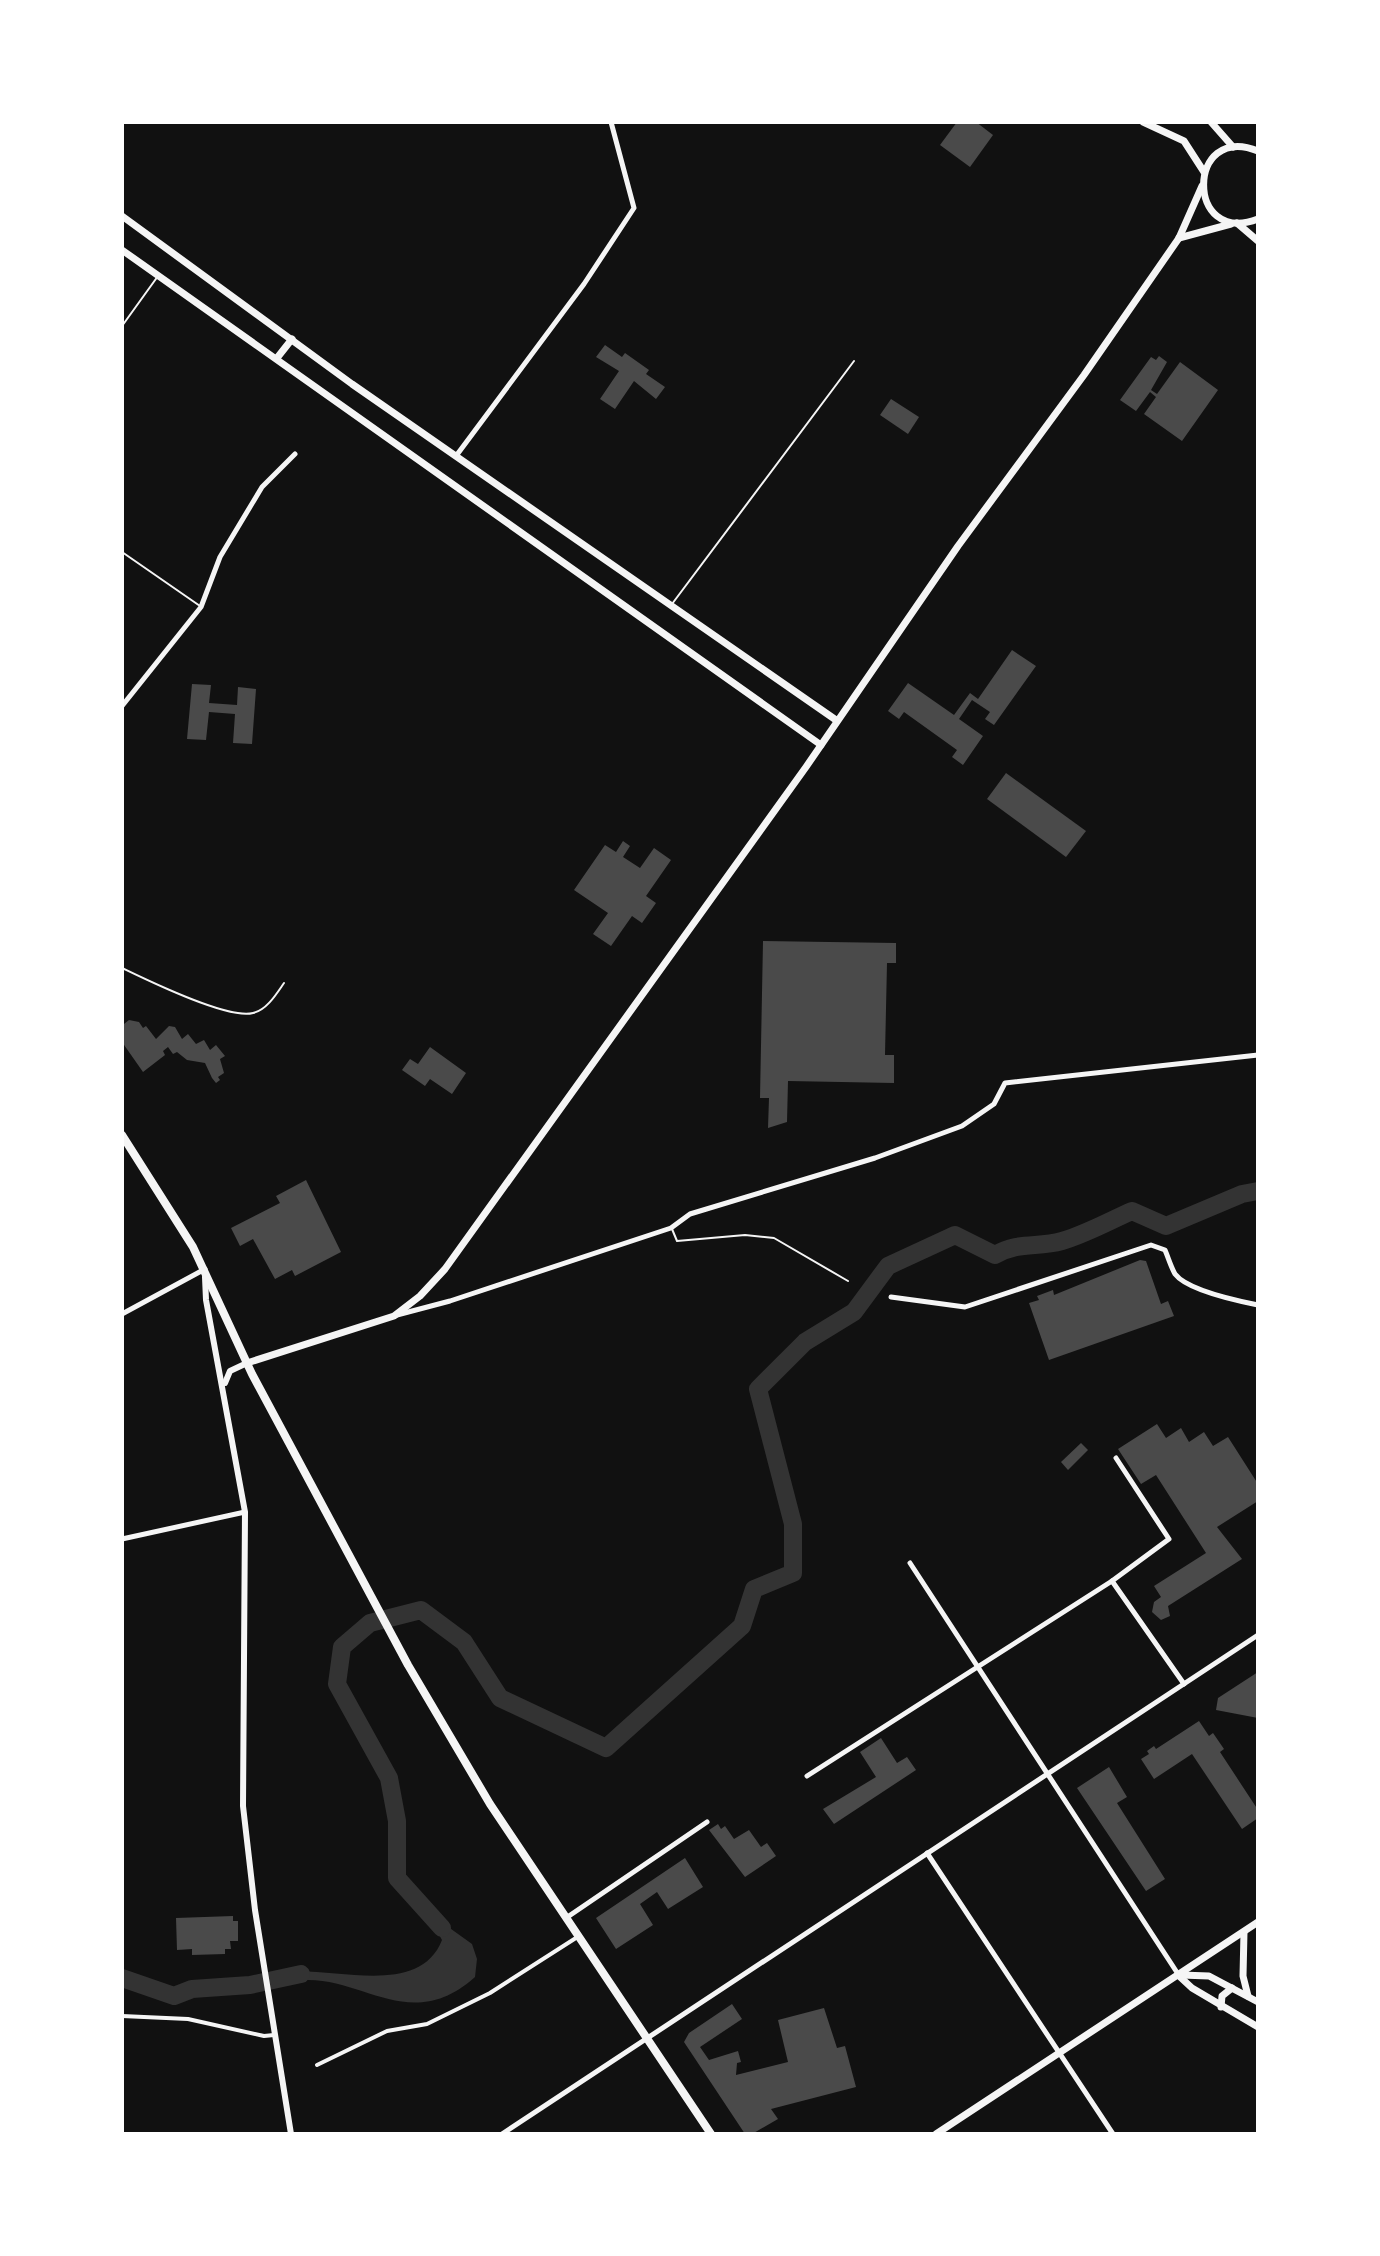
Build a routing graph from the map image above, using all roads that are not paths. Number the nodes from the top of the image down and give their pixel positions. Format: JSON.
{"nodes":[{"id":1,"x":611,"y":122,"type":"edge"},
{"id":2,"x":1143,"y":122,"type":"edge"},
{"id":3,"x":1211,"y":122,"type":"edge"},
{"id":4,"x":1233,"y":147,"type":"junction"},
{"id":5,"x":1258,"y":151,"type":"edge"},
{"id":6,"x":1204,"y":172,"type":"junction"},
{"id":7,"x":1202,"y":186,"type":"junction"},
{"id":8,"x":122,"y":216,"type":"edge"},
{"id":9,"x":1258,"y":219,"type":"edge"},
{"id":10,"x":1237,"y":223,"type":"junction"},
{"id":11,"x":1179,"y":238,"type":"junction"},
{"id":12,"x":1258,"y":241,"type":"edge"},
{"id":13,"x":122,"y":250,"type":"edge"},
{"id":14,"x":158,"y":275,"type":"junction"},
{"id":15,"x":122,"y":326,"type":"edge"},
{"id":16,"x":292,"y":339,"type":"junction"},
{"id":17,"x":277,"y":358,"type":"junction"},
{"id":18,"x":854,"y":361,"type":"dead end"},
{"id":19,"x":295,"y":454,"type":"dead end"},
{"id":20,"x":456,"y":456,"type":"junction"},
{"id":21,"x":122,"y":552,"type":"edge"},
{"id":22,"x":201,"y":607,"type":"junction"},
{"id":23,"x":670,"y":607,"type":"junction"},
{"id":24,"x":122,"y":706,"type":"edge"},
{"id":25,"x":836,"y":720,"type":"junction"},
{"id":26,"x":821,"y":745,"type":"junction"},
{"id":27,"x":122,"y":968,"type":"edge"},
{"id":28,"x":284,"y":983,"type":"dead end"},
{"id":29,"x":1258,"y":1055,"type":"edge"},
{"id":30,"x":122,"y":1135,"type":"edge"},
{"id":31,"x":671,"y":1228,"type":"junction"},
{"id":32,"x":205,"y":1269,"type":"junction"},
{"id":33,"x":848,"y":1281,"type":"dead end"},
{"id":34,"x":891,"y":1297,"type":"dead end"},
{"id":35,"x":1258,"y":1305,"type":"edge"},
{"id":36,"x":122,"y":1314,"type":"edge"},
{"id":37,"x":394,"y":1316,"type":"junction"},
{"id":38,"x":247,"y":1363,"type":"junction"},
{"id":39,"x":224,"y":1387,"type":"junction"},
{"id":40,"x":1116,"y":1458,"type":"dead end"},
{"id":41,"x":245,"y":1512,"type":"junction"},
{"id":42,"x":122,"y":1539,"type":"edge"},
{"id":43,"x":910,"y":1563,"type":"dead end"},
{"id":44,"x":1112,"y":1581,"type":"junction"},
{"id":45,"x":1258,"y":1635,"type":"edge"},
{"id":46,"x":977,"y":1666,"type":"junction"},
{"id":47,"x":1184,"y":1684,"type":"junction"},
{"id":48,"x":1048,"y":1775,"type":"junction"},
{"id":49,"x":807,"y":1776,"type":"dead end"},
{"id":50,"x":707,"y":1822,"type":"dead end"},
{"id":51,"x":927,"y":1853,"type":"junction"},
{"id":52,"x":566,"y":1918,"type":"junction"},
{"id":53,"x":1258,"y":1922,"type":"edge"},
{"id":54,"x":1244,"y":1932,"type":"junction"},
{"id":55,"x":579,"y":1936,"type":"junction"},
{"id":56,"x":1178,"y":1975,"type":"junction"},
{"id":57,"x":1232,"y":1988,"type":"junction"},
{"id":58,"x":1248,"y":1996,"type":"junction"},
{"id":59,"x":1258,"y":2002,"type":"edge"},
{"id":60,"x":1221,"y":2007,"type":"junction"},
{"id":61,"x":122,"y":2016,"type":"edge"},
{"id":62,"x":1258,"y":2027,"type":"edge"},
{"id":63,"x":274,"y":2035,"type":"junction"},
{"id":64,"x":648,"y":2037,"type":"junction"},
{"id":65,"x":1059,"y":2052,"type":"junction"},
{"id":66,"x":317,"y":2065,"type":"dead end"},
{"id":67,"x":291,"y":2134,"type":"edge"},
{"id":68,"x":502,"y":2134,"type":"edge"},
{"id":69,"x":711,"y":2134,"type":"edge"},
{"id":70,"x":936,"y":2134,"type":"edge"},
{"id":71,"x":1113,"y":2134,"type":"edge"}],
"edges":[{"from":1,"to":20,"type":"street"},
{"from":2,"to":6,"type":"main road"},
{"from":3,"to":4,"type":"main road"},
{"from":4,"to":5,"type":"main road"},
{"from":4,"to":6,"type":"main road"},
{"from":6,"to":7,"type":"main road"},
{"from":7,"to":10,"type":"main road"},
{"from":7,"to":11,"type":"main road"},
{"from":8,"to":16,"type":"main road"},
{"from":9,"to":10,"type":"main road"},
{"from":10,"to":11,"type":"main road"},
{"from":10,"to":12,"type":"main road"},
{"from":11,"to":25,"type":"main road"},
{"from":13,"to":14,"type":"main road"},
{"from":14,"to":15,"type":"lane"},
{"from":14,"to":17,"type":"main road"},
{"from":16,"to":17,"type":"main road"},
{"from":16,"to":20,"type":"main road"},
{"from":17,"to":26,"type":"main road"},
{"from":18,"to":23,"type":"lane"},
{"from":19,"to":22,"type":"street"},
{"from":20,"to":23,"type":"main road"},
{"from":21,"to":22,"type":"lane"},
{"from":22,"to":24,"type":"street"},
{"from":23,"to":25,"type":"main road"},
{"from":25,"to":26,"type":"main road"},
{"from":26,"to":37,"type":"main road"},
{"from":27,"to":28,"type":"lane"},
{"from":29,"to":31,"type":"street"},
{"from":30,"to":32,"type":"main road"},
{"from":31,"to":33,"type":"lane"},
{"from":31,"to":37,"type":"street"},
{"from":32,"to":36,"type":"street"},
{"from":32,"to":38,"type":"main road"},
{"from":32,"to":39,"type":"street"},
{"from":34,"to":35,"type":"street"},
{"from":37,"to":38,"type":"main road"},
{"from":38,"to":39,"type":"street"},
{"from":38,"to":52,"type":"main road"},
{"from":39,"to":41,"type":"street"},
{"from":40,"to":44,"type":"street"},
{"from":41,"to":42,"type":"street"},
{"from":41,"to":63,"type":"street"},
{"from":43,"to":46,"type":"street"},
{"from":44,"to":46,"type":"street"},
{"from":44,"to":47,"type":"street"},
{"from":45,"to":47,"type":"street"},
{"from":46,"to":48,"type":"street"},
{"from":46,"to":49,"type":"street"},
{"from":47,"to":48,"type":"street"},
{"from":48,"to":51,"type":"street"},
{"from":48,"to":56,"type":"street"},
{"from":50,"to":52,"type":"street"},
{"from":51,"to":64,"type":"street"},
{"from":51,"to":65,"type":"street"},
{"from":52,"to":55,"type":"main road"},
{"from":53,"to":54,"type":"main road"},
{"from":54,"to":56,"type":"main road"},
{"from":54,"to":58,"type":"main road"},
{"from":55,"to":64,"type":"main road"},
{"from":55,"to":66,"type":"street"},
{"from":56,"to":57,"type":"main road"},
{"from":56,"to":60,"type":"main road"},
{"from":56,"to":65,"type":"main road"},
{"from":57,"to":58,"type":"main road"},
{"from":57,"to":60,"type":"main road"},
{"from":58,"to":59,"type":"main road"},
{"from":60,"to":62,"type":"main road"},
{"from":61,"to":63,"type":"street"},
{"from":63,"to":67,"type":"street"},
{"from":64,"to":68,"type":"street"},
{"from":64,"to":69,"type":"main road"},
{"from":65,"to":70,"type":"main road"},
{"from":65,"to":71,"type":"street"}]}
